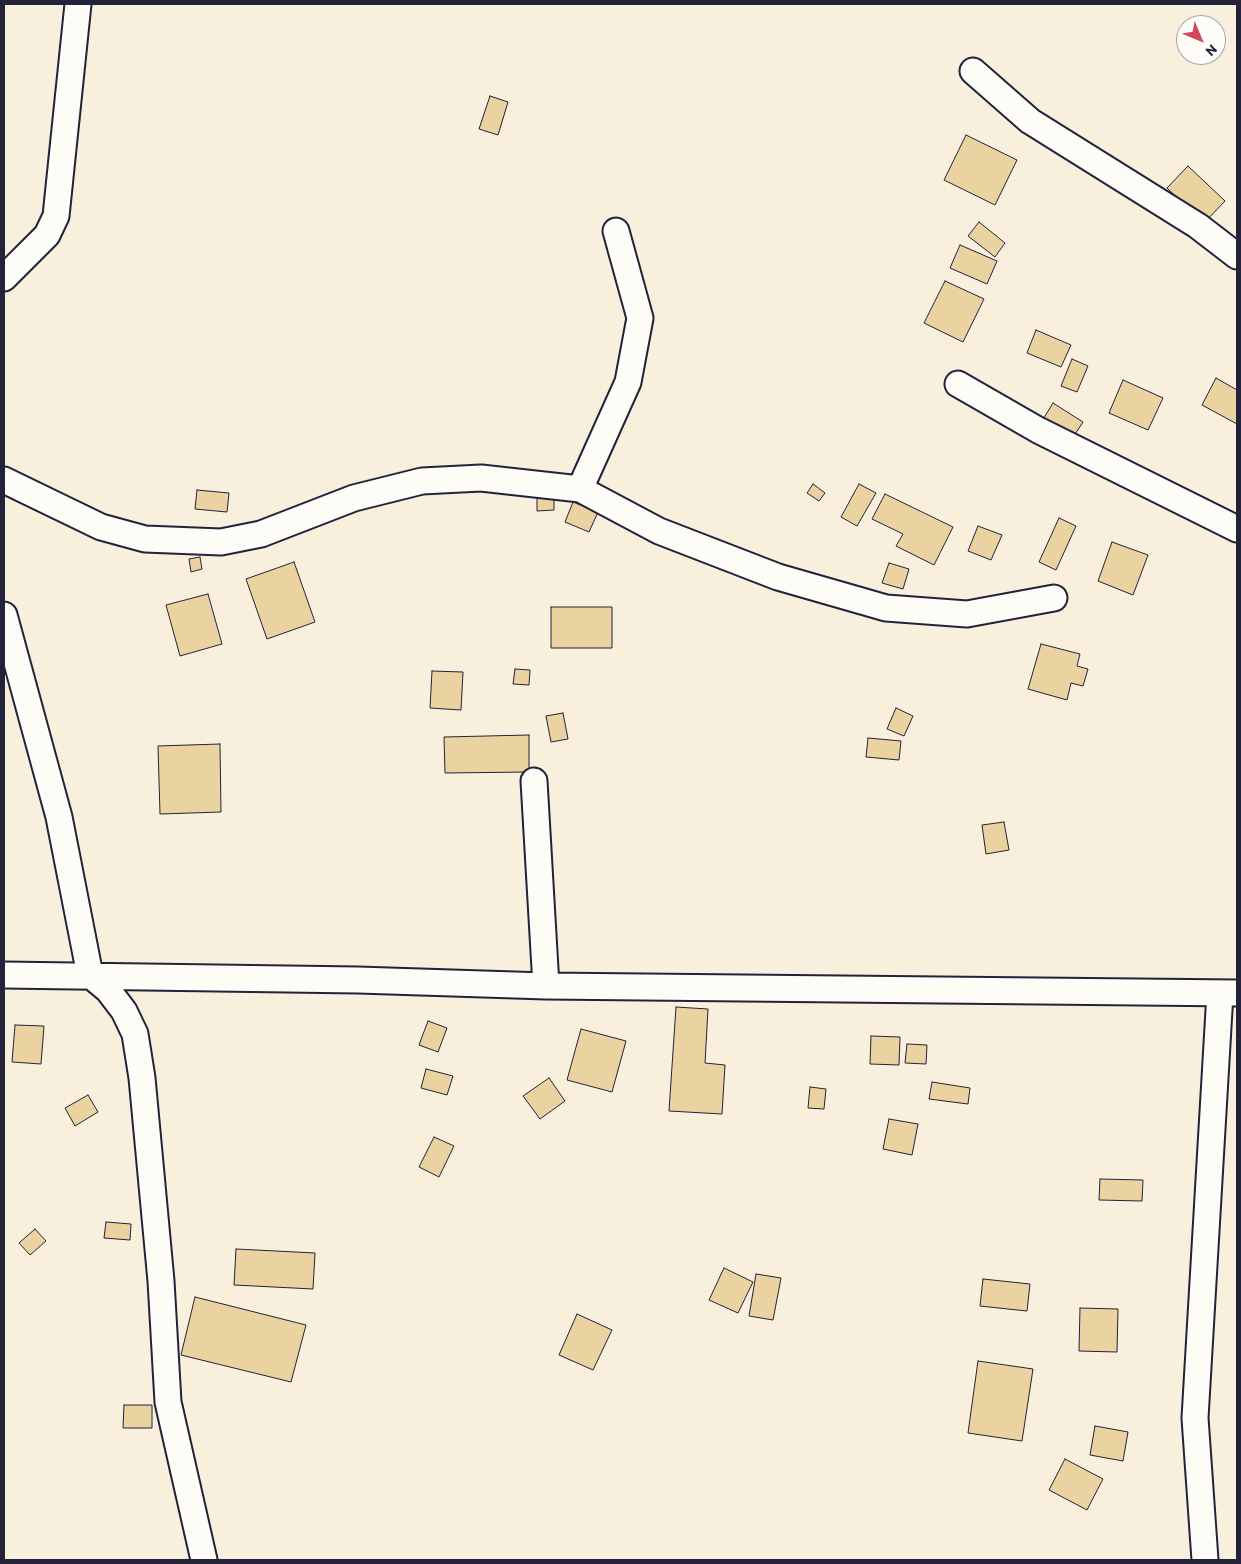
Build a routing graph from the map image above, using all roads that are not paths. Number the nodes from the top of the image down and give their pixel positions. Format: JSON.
{"nodes":[{"id":1,"x":78,"y":4,"type":"edge"},
{"id":2,"x":973,"y":71,"type":"dead end"},
{"id":3,"x":616,"y":231,"type":"dead end"},
{"id":4,"x":1237,"y":256,"type":"edge"},
{"id":5,"x":4,"y":278,"type":"edge"},
{"id":6,"x":958,"y":384,"type":"dead end"},
{"id":7,"x":4,"y":480,"type":"edge"},
{"id":8,"x":580,"y":489,"type":"junction"},
{"id":9,"x":1237,"y":529,"type":"edge"},
{"id":10,"x":1054,"y":598,"type":"dead end"},
{"id":11,"x":4,"y":615,"type":"edge"},
{"id":12,"x":534,"y":781,"type":"dead end"},
{"id":13,"x":4,"y":975,"type":"edge"},
{"id":14,"x":90,"y":975,"type":"junction"},
{"id":15,"x":546,"y":986,"type":"junction"},
{"id":16,"x":1229,"y":993,"type":"edge"},
{"id":17,"x":204,"y":1560,"type":"edge"},
{"id":18,"x":1205,"y":1560,"type":"edge"}],
"edges":[{"from":1,"to":5,"type":"street"},
{"from":2,"to":4,"type":"street"},
{"from":3,"to":8,"type":"street"},
{"from":6,"to":9,"type":"street"},
{"from":7,"to":8,"type":"street"},
{"from":8,"to":10,"type":"street"},
{"from":11,"to":14,"type":"street"},
{"from":12,"to":15,"type":"street"},
{"from":13,"to":14,"type":"street"},
{"from":14,"to":15,"type":"street"},
{"from":14,"to":17,"type":"street"},
{"from":15,"to":16,"type":"street"},
{"from":16,"to":18,"type":"street"}]}
